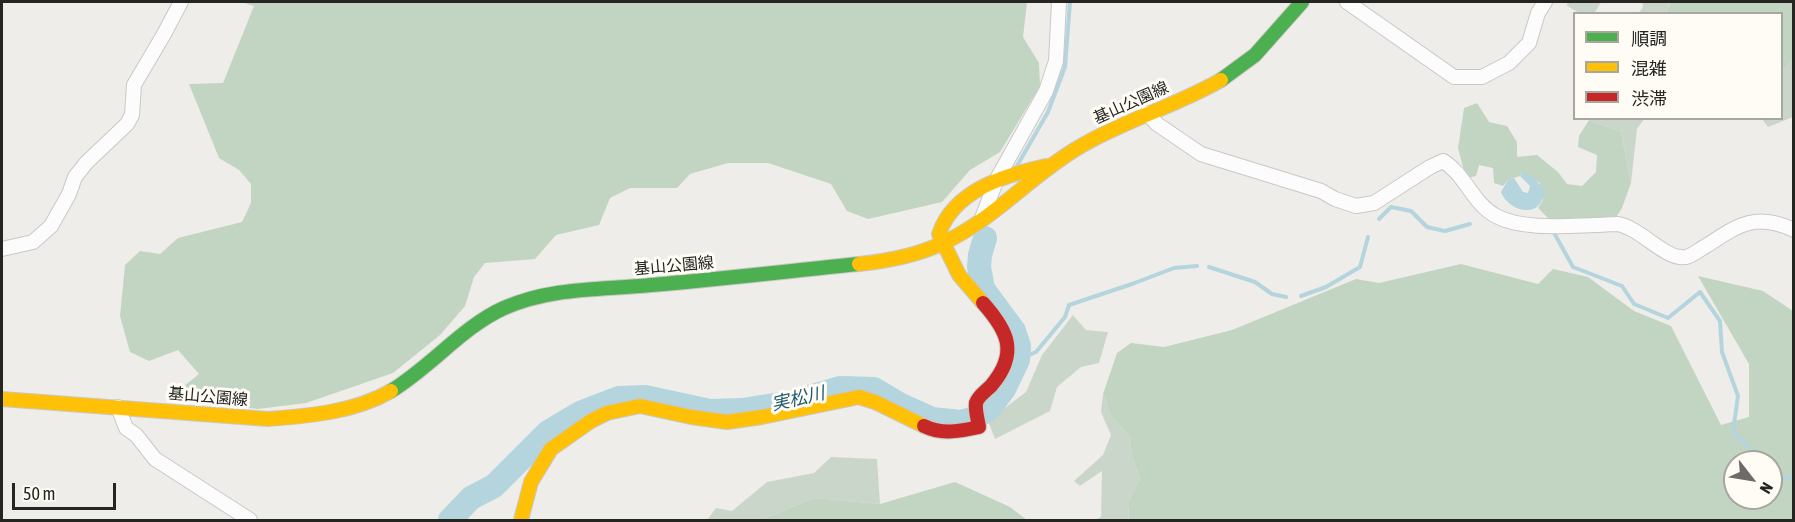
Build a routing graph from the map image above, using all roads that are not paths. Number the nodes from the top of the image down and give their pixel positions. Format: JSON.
{"nodes":[{"id":1,"x":181,"y":2,"type":"edge"},
{"id":2,"x":1059,"y":2,"type":"edge"},
{"id":3,"x":1302,"y":2,"type":"edge"},
{"id":4,"x":1347,"y":2,"type":"edge"},
{"id":5,"x":1545,"y":2,"type":"edge"},
{"id":6,"x":1147,"y":113,"type":"junction"},
{"id":7,"x":1051,"y":165,"type":"junction"},
{"id":8,"x":997,"y":179,"type":"junction"},
{"id":9,"x":980,"y":223,"type":"junction"},
{"id":10,"x":1794,"y":230,"type":"edge"},
{"id":11,"x":945,"y":244,"type":"junction"},
{"id":12,"x":2,"y":249,"type":"edge"},
{"id":13,"x":2,"y":399,"type":"edge"},
{"id":14,"x":118,"y":407,"type":"junction"},
{"id":15,"x":250,"y":520,"type":"edge"},
{"id":16,"x":521,"y":520,"type":"edge"}],
"edges":[{"from":1,"to":12,"type":"street"},
{"from":2,"to":8,"type":"street"},
{"from":3,"to":6,"type":"main road","name":"基山公園線"},
{"from":4,"to":5,"type":"street"},
{"from":6,"to":7,"type":"main road","name":"基山公園線"},
{"from":6,"to":10,"type":"street"},
{"from":7,"to":8,"type":"main road"},
{"from":7,"to":9,"type":"main road","name":"基山公園線"},
{"from":8,"to":9,"type":"street"},
{"from":8,"to":11,"type":"main road"},
{"from":9,"to":11,"type":"main road","name":"基山公園線"},
{"from":11,"to":14,"type":"main road","name":"基山公園線"},
{"from":11,"to":16,"type":"main road"},
{"from":13,"to":14,"type":"main road","name":"基山公園線"},
{"from":14,"to":15,"type":"street"}]}
